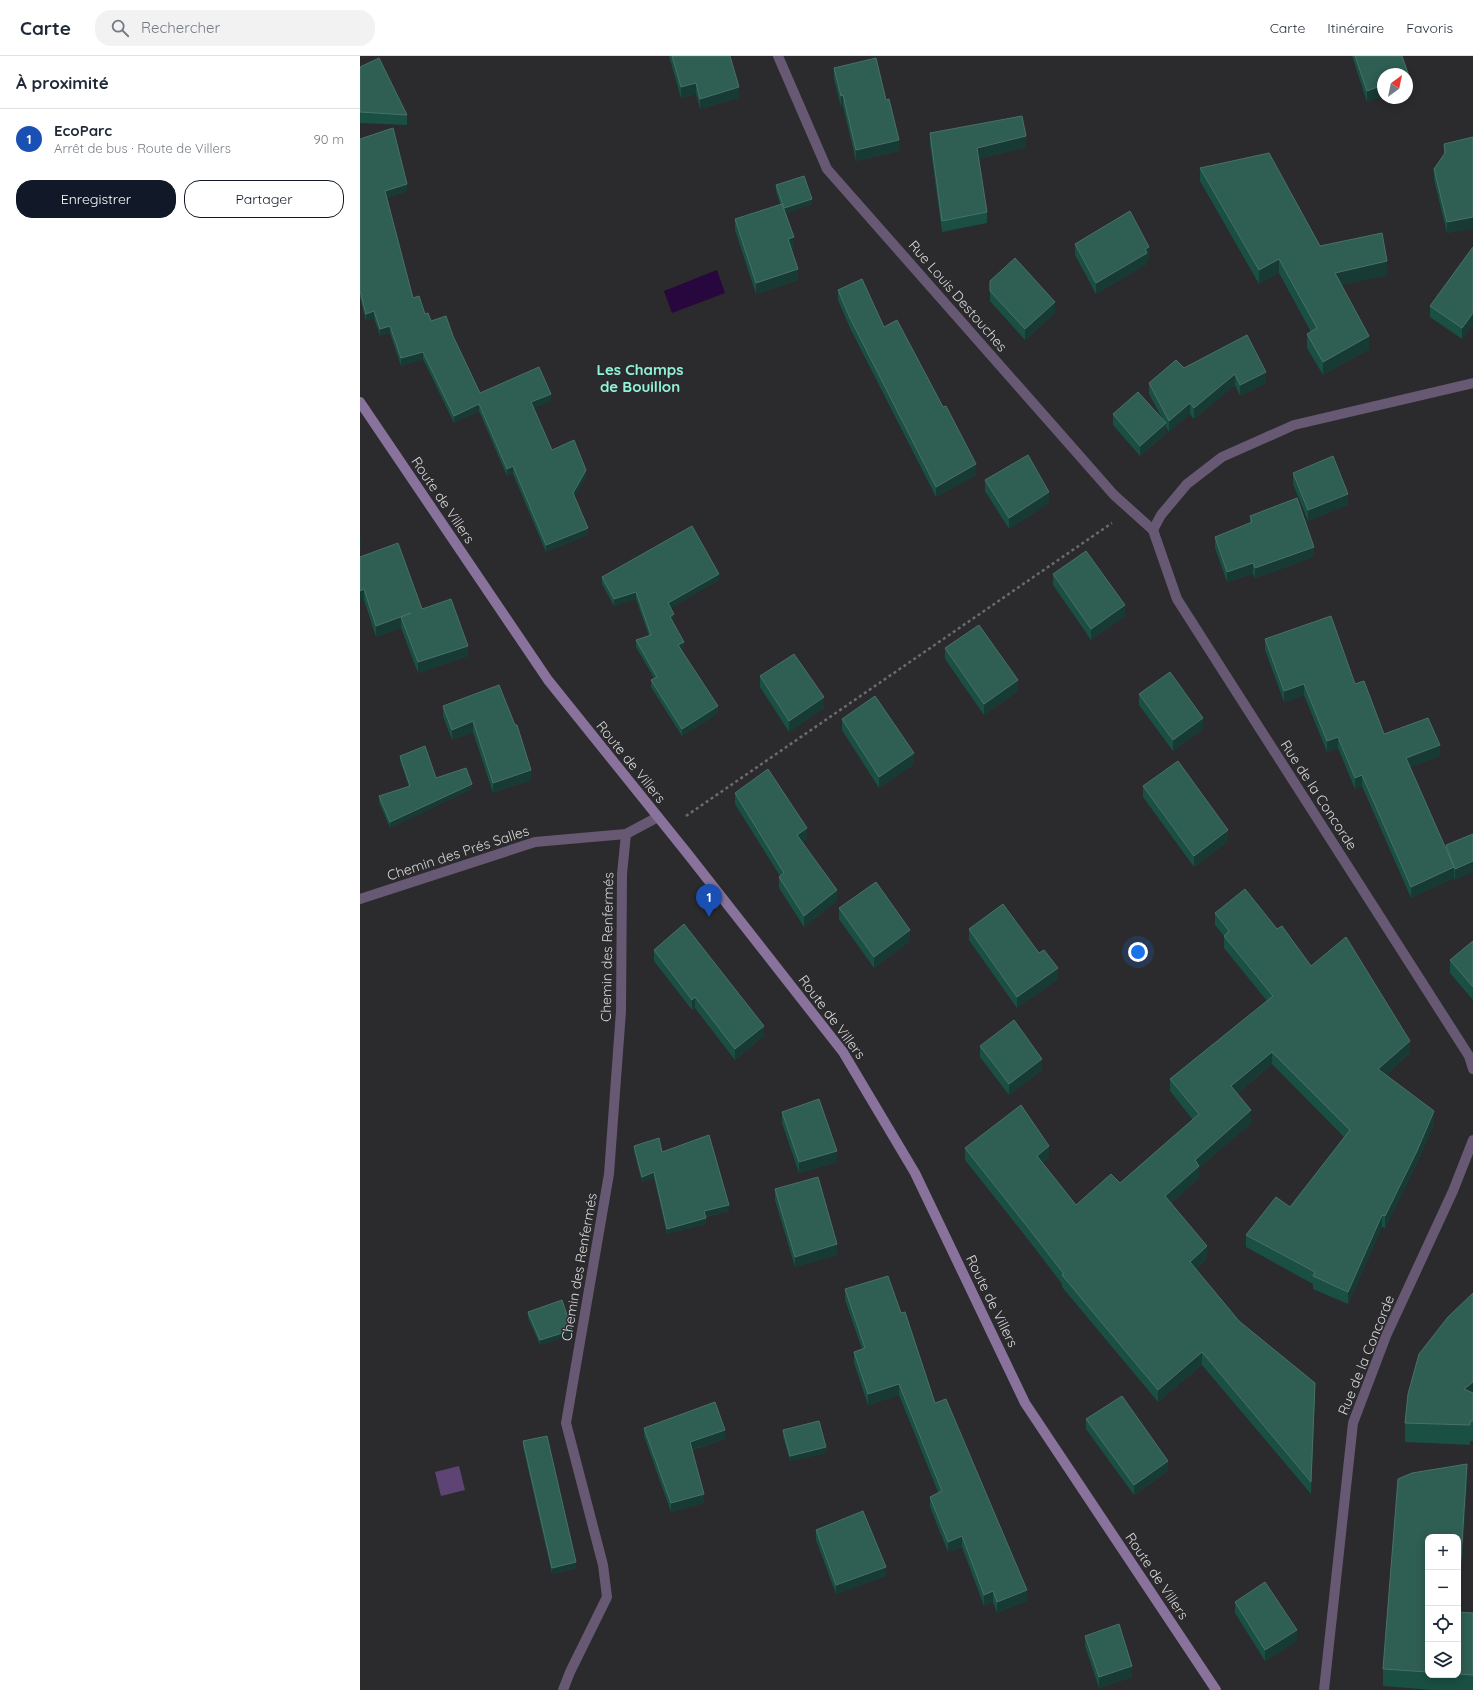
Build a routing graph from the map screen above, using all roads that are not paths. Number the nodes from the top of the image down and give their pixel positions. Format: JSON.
{"nodes":[{"id":1,"x":778,"y":56,"type":"edge"},
{"id":2,"x":1473,"y":383,"type":"edge"},
{"id":3,"x":360,"y":402,"type":"edge"},
{"id":4,"x":1152,"y":530,"type":"junction"},
{"id":5,"x":658,"y":817,"type":"junction"},
{"id":6,"x":626,"y":834,"type":"junction"},
{"id":7,"x":360,"y":899,"type":"edge"},
{"id":8,"x":1473,"y":1069,"type":"edge"},
{"id":9,"x":1473,"y":1140,"type":"edge"},
{"id":10,"x":563,"y":1690,"type":"edge"},
{"id":11,"x":1216,"y":1690,"type":"edge"},
{"id":12,"x":1324,"y":1690,"type":"edge"}],
"edges":[{"from":1,"to":4,"type":"street","name":"Rue Louis Destouches"},
{"from":2,"to":4,"type":"street"},
{"from":3,"to":5,"type":"main road","name":"Route de Villers"},
{"from":4,"to":8,"type":"street","name":"Rue de la Concorde"},
{"from":5,"to":6,"type":"street","name":"Chemin des Prés Salles"},
{"from":5,"to":11,"type":"main road","name":"Route de Villers"},
{"from":6,"to":7,"type":"street","name":"Chemin des Prés Salles"},
{"from":6,"to":10,"type":"street","name":"Chemin des Renfermés"},
{"from":9,"to":12,"type":"street","name":"Rue de la Concorde"}]}
